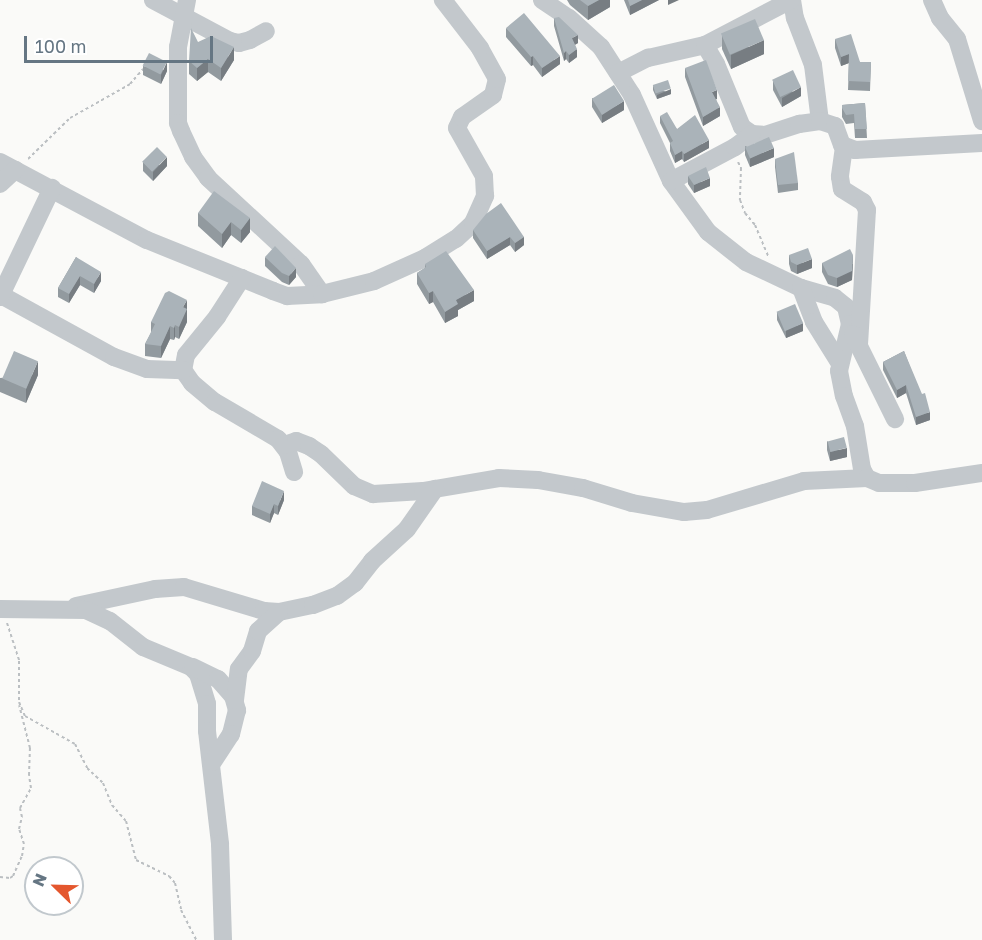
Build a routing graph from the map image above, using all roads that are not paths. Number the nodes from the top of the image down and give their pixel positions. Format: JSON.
{"nodes":[{"id":1,"x":153,"y":0,"type":"edge"},
{"id":2,"x":443,"y":0,"type":"edge"},
{"id":3,"x":543,"y":0,"type":"edge"},
{"id":4,"x":932,"y":0,"type":"edge"},
{"id":5,"x":785,"y":1,"type":"edge"},
{"id":6,"x":185,"y":7,"type":"edge"},
{"id":7,"x":266,"y":31,"type":"dead end"},
{"id":8,"x":705,"y":45,"type":"junction"},
{"id":9,"x":618,"y":73,"type":"junction"},
{"id":10,"x":820,"y":121,"type":"junction"},
{"id":11,"x":982,"y":121,"type":"edge"},
{"id":12,"x":752,"y":134,"type":"junction"},
{"id":13,"x":982,"y":142,"type":"edge"},
{"id":14,"x":844,"y":147,"type":"junction"},
{"id":15,"x":8,"y":166,"type":"edge"},
{"id":16,"x":671,"y":181,"type":"junction"},
{"id":17,"x":0,"y":184,"type":"edge"},
{"id":18,"x":52,"y":188,"type":"junction"},
{"id":19,"x":242,"y":278,"type":"junction"},
{"id":20,"x":801,"y":288,"type":"junction"},
{"id":21,"x":322,"y":294,"type":"junction"},
{"id":22,"x":1,"y":296,"type":"edge"},
{"id":23,"x":849,"y":327,"type":"junction"},
{"id":24,"x":859,"y":343,"type":"junction"},
{"id":25,"x":839,"y":362,"type":"junction"},
{"id":26,"x":183,"y":370,"type":"junction"},
{"id":27,"x":895,"y":419,"type":"dead end"},
{"id":28,"x":284,"y":445,"type":"junction"},
{"id":29,"x":294,"y":472,"type":"dead end"},
{"id":30,"x":982,"y":472,"type":"edge"},
{"id":31,"x":867,"y":478,"type":"junction"},
{"id":32,"x":435,"y":489,"type":"junction"},
{"id":33,"x":67,"y":608,"type":"junction"},
{"id":34,"x":1,"y":609,"type":"edge"},
{"id":35,"x":279,"y":612,"type":"junction"},
{"id":36,"x":191,"y":667,"type":"junction"},
{"id":37,"x":235,"y":700,"type":"junction"},
{"id":38,"x":213,"y":762,"type":"junction"},
{"id":39,"x":223,"y":940,"type":"edge"}],
"edges":[{"from":1,"to":6,"type":"street"},
{"from":2,"to":21,"type":"street"},
{"from":3,"to":9,"type":"street"},
{"from":4,"to":11,"type":"street"},
{"from":5,"to":8,"type":"street"},
{"from":5,"to":10,"type":"street"},
{"from":6,"to":7,"type":"street"},
{"from":6,"to":21,"type":"street"},
{"from":8,"to":9,"type":"street"},
{"from":8,"to":12,"type":"street"},
{"from":9,"to":16,"type":"street"},
{"from":10,"to":12,"type":"street"},
{"from":10,"to":14,"type":"street"},
{"from":12,"to":16,"type":"street"},
{"from":13,"to":14,"type":"street"},
{"from":14,"to":24,"type":"street"},
{"from":15,"to":17,"type":"street"},
{"from":15,"to":18,"type":"street"},
{"from":16,"to":20,"type":"street"},
{"from":18,"to":19,"type":"street"},
{"from":18,"to":22,"type":"street"},
{"from":19,"to":21,"type":"street"},
{"from":19,"to":26,"type":"street"},
{"from":20,"to":23,"type":"street"},
{"from":20,"to":25,"type":"street"},
{"from":22,"to":26,"type":"street"},
{"from":23,"to":24,"type":"street"},
{"from":23,"to":25,"type":"street"},
{"from":24,"to":27,"type":"street"},
{"from":25,"to":31,"type":"street"},
{"from":26,"to":28,"type":"street"},
{"from":28,"to":29,"type":"street"},
{"from":28,"to":32,"type":"street"},
{"from":30,"to":31,"type":"street"},
{"from":31,"to":32,"type":"street"},
{"from":32,"to":35,"type":"street"},
{"from":33,"to":34,"type":"street"},
{"from":33,"to":35,"type":"street"},
{"from":33,"to":36,"type":"street"},
{"from":35,"to":37,"type":"street"},
{"from":36,"to":37,"type":"street"},
{"from":36,"to":38,"type":"street"},
{"from":37,"to":38,"type":"street"},
{"from":38,"to":39,"type":"street"}]}
